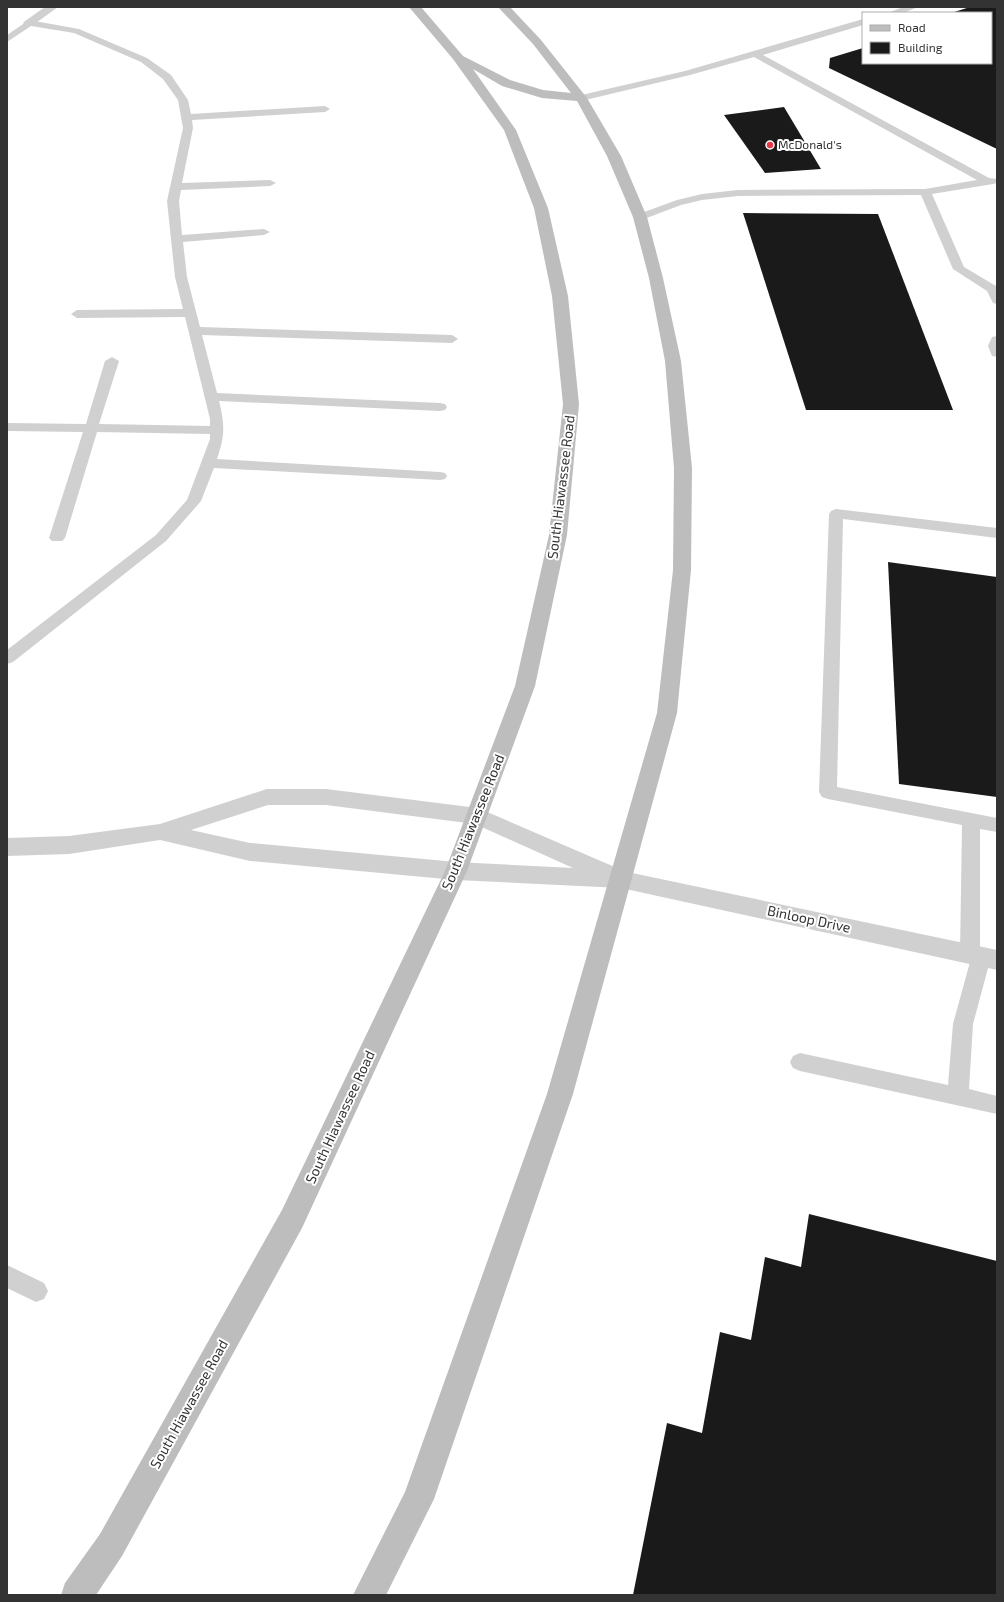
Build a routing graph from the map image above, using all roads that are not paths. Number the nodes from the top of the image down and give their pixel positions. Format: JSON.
{"nodes":[{"id":1,"x":52,"y":7,"type":"edge"},
{"id":2,"x":415,"y":7,"type":"edge"},
{"id":3,"x":504,"y":7,"type":"edge"},
{"id":4,"x":913,"y":7,"type":"edge"},
{"id":5,"x":896,"y":12,"type":"edge"},
{"id":6,"x":862,"y":22,"type":"edge"},
{"id":7,"x":28,"y":23,"type":"junction"},
{"id":8,"x":7,"y":39,"type":"edge"},
{"id":9,"x":755,"y":54,"type":"junction"},
{"id":10,"x":457,"y":56,"type":"junction"},
{"id":11,"x":581,"y":98,"type":"junction"},
{"id":12,"x":325,"y":109,"type":"dead end"},
{"id":13,"x":186,"y":117,"type":"junction"},
{"id":14,"x":992,"y":181,"type":"edge"},
{"id":15,"x":270,"y":183,"type":"dead end"},
{"id":16,"x":176,"y":187,"type":"junction"},
{"id":17,"x":925,"y":192,"type":"junction"},
{"id":18,"x":640,"y":217,"type":"junction"},
{"id":19,"x":264,"y":232,"type":"dead end"},
{"id":20,"x":177,"y":239,"type":"junction"},
{"id":21,"x":997,"y":300,"type":"edge"},
{"id":22,"x":190,"y":313,"type":"junction"},
{"id":23,"x":77,"y":314,"type":"dead end"},
{"id":24,"x":195,"y":331,"type":"junction"},
{"id":25,"x":452,"y":339,"type":"dead end"},
{"id":26,"x":997,"y":340,"type":"edge"},
{"id":27,"x":997,"y":353,"type":"edge"},
{"id":28,"x":112,"y":361,"type":"dead end"},
{"id":29,"x":211,"y":397,"type":"junction"},
{"id":30,"x":440,"y":407,"type":"dead end"},
{"id":31,"x":7,"y":427,"type":"edge"},
{"id":32,"x":91,"y":428,"type":"junction"},
{"id":33,"x":216,"y":430,"type":"junction"},
{"id":34,"x":208,"y":463,"type":"junction"},
{"id":35,"x":440,"y":476,"type":"dead end"},
{"id":36,"x":997,"y":533,"type":"edge"},
{"id":37,"x":57,"y":538,"type":"dead end"},
{"id":38,"x":7,"y":658,"type":"edge"},
{"id":39,"x":478,"y":816,"type":"junction"},
{"id":40,"x":971,"y":820,"type":"junction"},
{"id":41,"x":997,"y":825,"type":"edge"},
{"id":42,"x":160,"y":832,"type":"junction"},
{"id":43,"x":7,"y":847,"type":"edge"},
{"id":44,"x":456,"y":871,"type":"junction"},
{"id":45,"x":621,"y":879,"type":"junction"},
{"id":46,"x":983,"y":957,"type":"edge"},
{"id":47,"x":800,"y":1062,"type":"dead end"},
{"id":48,"x":958,"y":1096,"type":"junction"},
{"id":49,"x":997,"y":1105,"type":"edge"},
{"id":50,"x":7,"y":1276,"type":"edge"},
{"id":51,"x":36,"y":1291,"type":"dead end"},
{"id":52,"x":77,"y":1595,"type":"edge"},
{"id":53,"x":369,"y":1595,"type":"edge"}],
"edges":[{"from":1,"to":7,"type":"street"},
{"from":2,"to":10,"type":"street","name":"South Hiawassee Road"},
{"from":3,"to":11,"type":"street"},
{"from":4,"to":5,"type":"lane"},
{"from":6,"to":9,"type":"lane"},
{"from":7,"to":8,"type":"lane"},
{"from":7,"to":13,"type":"lane"},
{"from":9,"to":11,"type":"lane"},
{"from":9,"to":14,"type":"lane"},
{"from":10,"to":11,"type":"street"},
{"from":10,"to":39,"type":"street","name":"South Hiawassee Road"},
{"from":11,"to":18,"type":"street"},
{"from":12,"to":13,"type":"lane"},
{"from":13,"to":16,"type":"lane"},
{"from":14,"to":17,"type":"lane"},
{"from":15,"to":16,"type":"lane"},
{"from":16,"to":20,"type":"lane"},
{"from":17,"to":18,"type":"lane"},
{"from":17,"to":21,"type":"lane"},
{"from":18,"to":45,"type":"street"},
{"from":19,"to":20,"type":"lane"},
{"from":20,"to":22,"type":"lane"},
{"from":22,"to":23,"type":"lane"},
{"from":22,"to":24,"type":"lane"},
{"from":24,"to":25,"type":"lane"},
{"from":24,"to":29,"type":"lane"},
{"from":26,"to":27,"type":"lane"},
{"from":28,"to":32,"type":"lane"},
{"from":29,"to":30,"type":"lane"},
{"from":29,"to":33,"type":"lane"},
{"from":31,"to":32,"type":"lane"},
{"from":32,"to":33,"type":"lane"},
{"from":32,"to":37,"type":"lane"},
{"from":33,"to":34,"type":"lane"},
{"from":34,"to":35,"type":"lane"},
{"from":34,"to":38,"type":"lane"},
{"from":36,"to":40,"type":"lane"},
{"from":39,"to":42,"type":"street"},
{"from":39,"to":44,"type":"street","name":"South Hiawassee Road"},
{"from":39,"to":45,"type":"street"},
{"from":40,"to":41,"type":"lane"},
{"from":40,"to":46,"type":"lane"},
{"from":42,"to":43,"type":"street"},
{"from":42,"to":44,"type":"street"},
{"from":44,"to":45,"type":"street"},
{"from":44,"to":52,"type":"street","name":"South Hiawassee Road"},
{"from":45,"to":46,"type":"street","name":"Binloop Drive"},
{"from":45,"to":53,"type":"street"},
{"from":46,"to":48,"type":"lane"},
{"from":47,"to":48,"type":"lane"},
{"from":48,"to":49,"type":"lane"},
{"from":50,"to":51,"type":"lane"}]}
